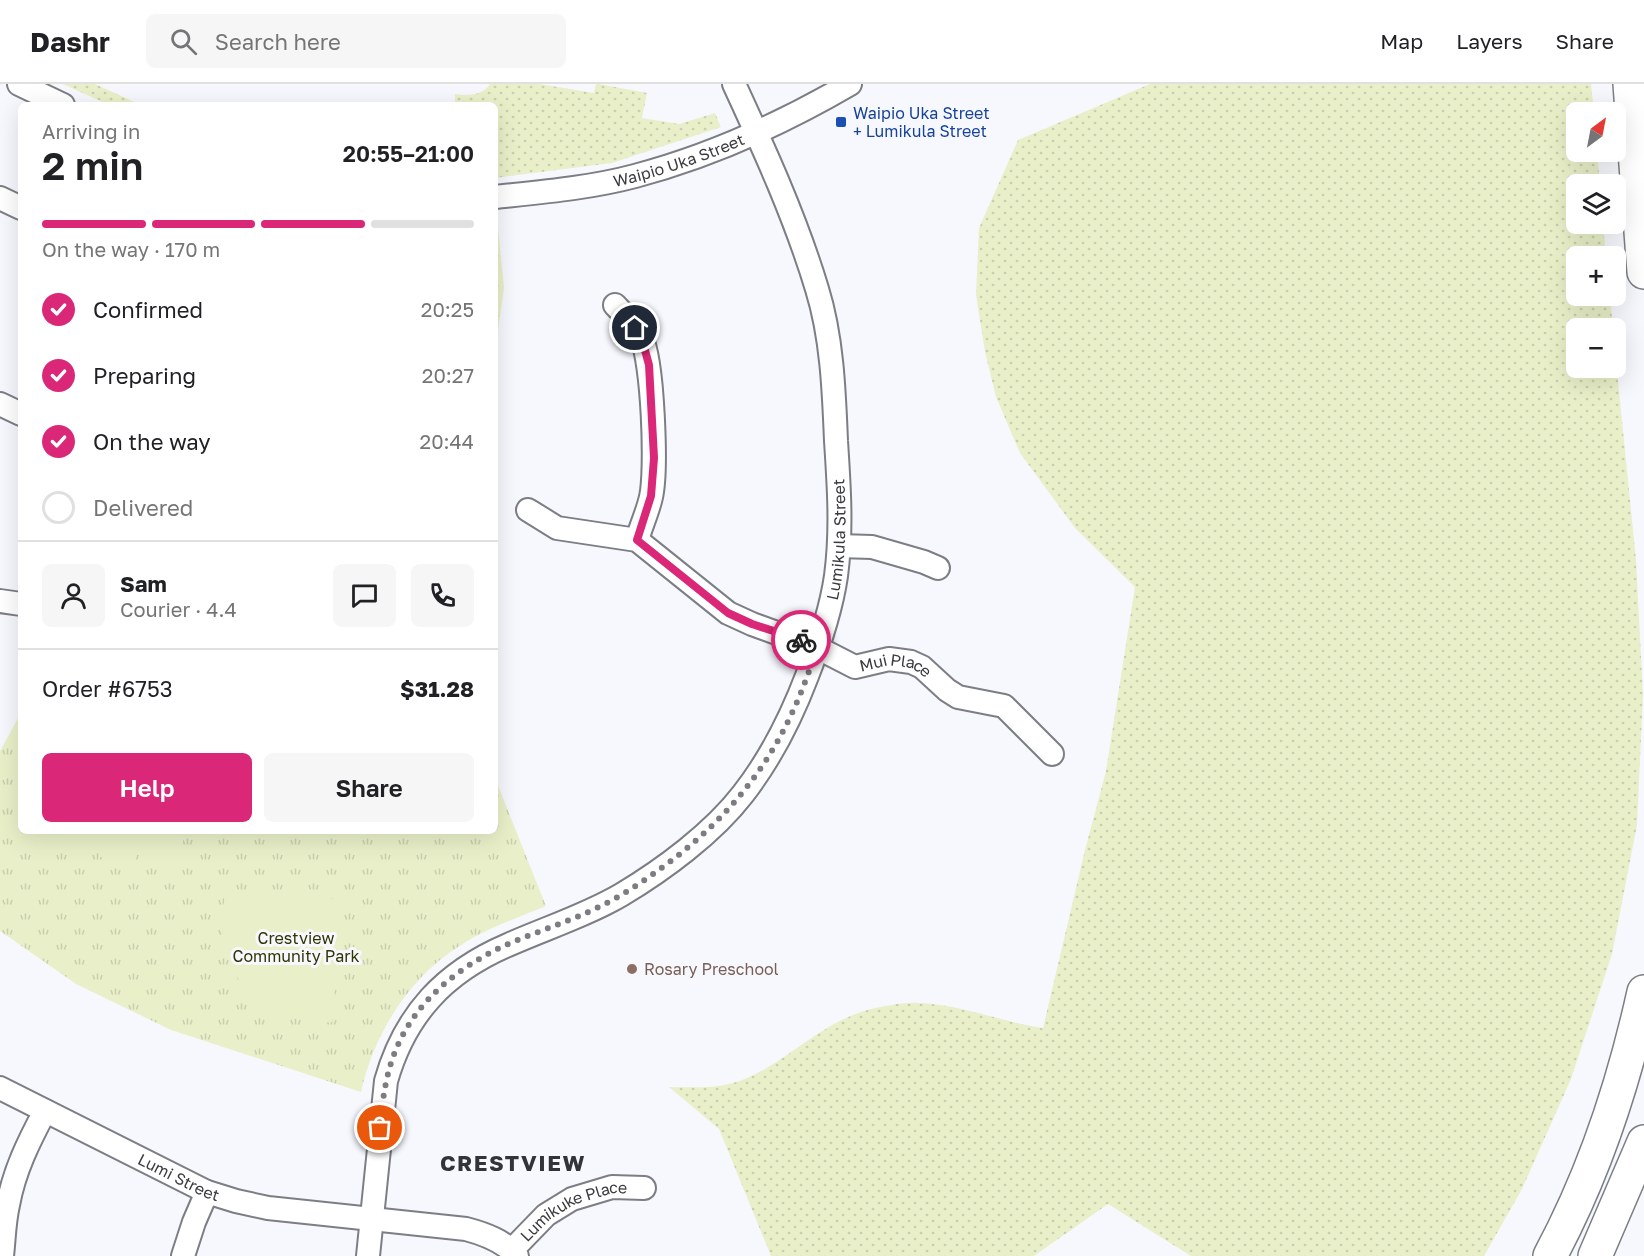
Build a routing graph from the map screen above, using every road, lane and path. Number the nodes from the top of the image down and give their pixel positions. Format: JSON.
{"nodes":[{"id":1,"x":19,"y":84,"type":"edge"},
{"id":2,"x":734,"y":84,"type":"edge"},
{"id":3,"x":850,"y":84,"type":"edge"},
{"id":4,"x":1630,"y":84,"type":"edge"},
{"id":5,"x":57,"y":102,"type":"edge"},
{"id":6,"x":757,"y":133,"type":"junction"},
{"id":7,"x":498,"y":197,"type":"edge"},
{"id":8,"x":0,"y":198,"type":"edge"},
{"id":9,"x":18,"y":207,"type":"edge"},
{"id":10,"x":1644,"y":272,"type":"edge"},
{"id":11,"x":615,"y":305,"type":"dead end"},
{"id":12,"x":0,"y":404,"type":"edge"},
{"id":13,"x":18,"y":413,"type":"edge"},
{"id":14,"x":528,"y":510,"type":"dead end"},
{"id":15,"x":637,"y":540,"type":"junction"},
{"id":16,"x":839,"y":546,"type":"junction"},
{"id":17,"x":938,"y":568,"type":"dead end"},
{"id":18,"x":0,"y":601,"type":"edge"},
{"id":19,"x":18,"y":604,"type":"edge"},
{"id":20,"x":818,"y":648,"type":"junction"},
{"id":21,"x":1052,"y":754,"type":"dead end"},
{"id":22,"x":1644,"y":992,"type":"edge"},
{"id":23,"x":0,"y":1088,"type":"edge"},
{"id":24,"x":45,"y":1111,"type":"junction"},
{"id":25,"x":1644,"y":1142,"type":"edge"},
{"id":26,"x":645,"y":1188,"type":"dead end"},
{"id":27,"x":207,"y":1192,"type":"junction"},
{"id":28,"x":372,"y":1220,"type":"junction"},
{"id":29,"x":515,"y":1253,"type":"edge"},
{"id":30,"x":2,"y":1256,"type":"edge"},
{"id":31,"x":183,"y":1256,"type":"edge"},
{"id":32,"x":368,"y":1256,"type":"edge"},
{"id":33,"x":1550,"y":1256,"type":"edge"},
{"id":34,"x":1595,"y":1256,"type":"edge"}],
"edges":[{"from":1,"to":5,"type":"street"},
{"from":2,"to":6,"type":"street","name":"Lumikula Street"},
{"from":3,"to":6,"type":"street","name":"Waipio Uka Street"},
{"from":4,"to":10,"type":"highway"},
{"from":6,"to":7,"type":"street","name":"Waipio Uka Street"},
{"from":6,"to":16,"type":"street","name":"Lumikula Street"},
{"from":8,"to":9,"type":"street"},
{"from":11,"to":15,"type":"street"},
{"from":12,"to":13,"type":"street"},
{"from":14,"to":15,"type":"street"},
{"from":15,"to":20,"type":"street","name":"Mui Place"},
{"from":16,"to":17,"type":"street"},
{"from":16,"to":20,"type":"street","name":"Lumikula Street"},
{"from":18,"to":19,"type":"street"},
{"from":20,"to":21,"type":"street","name":"Mui Place"},
{"from":20,"to":28,"type":"street","name":"Lumikula Street"},
{"from":22,"to":33,"type":"highway"},
{"from":23,"to":24,"type":"street","name":"Lumi Street"},
{"from":24,"to":27,"type":"street","name":"Lumi Street"},
{"from":24,"to":30,"type":"street"},
{"from":25,"to":34,"type":"highway"},
{"from":26,"to":29,"type":"street","name":"Lumikuke Place"},
{"from":27,"to":28,"type":"street","name":"Lumi Street"},
{"from":27,"to":31,"type":"street"},
{"from":28,"to":29,"type":"street","name":"Lumi Street"},
{"from":28,"to":32,"type":"street","name":"Lumikula Street"}]}
